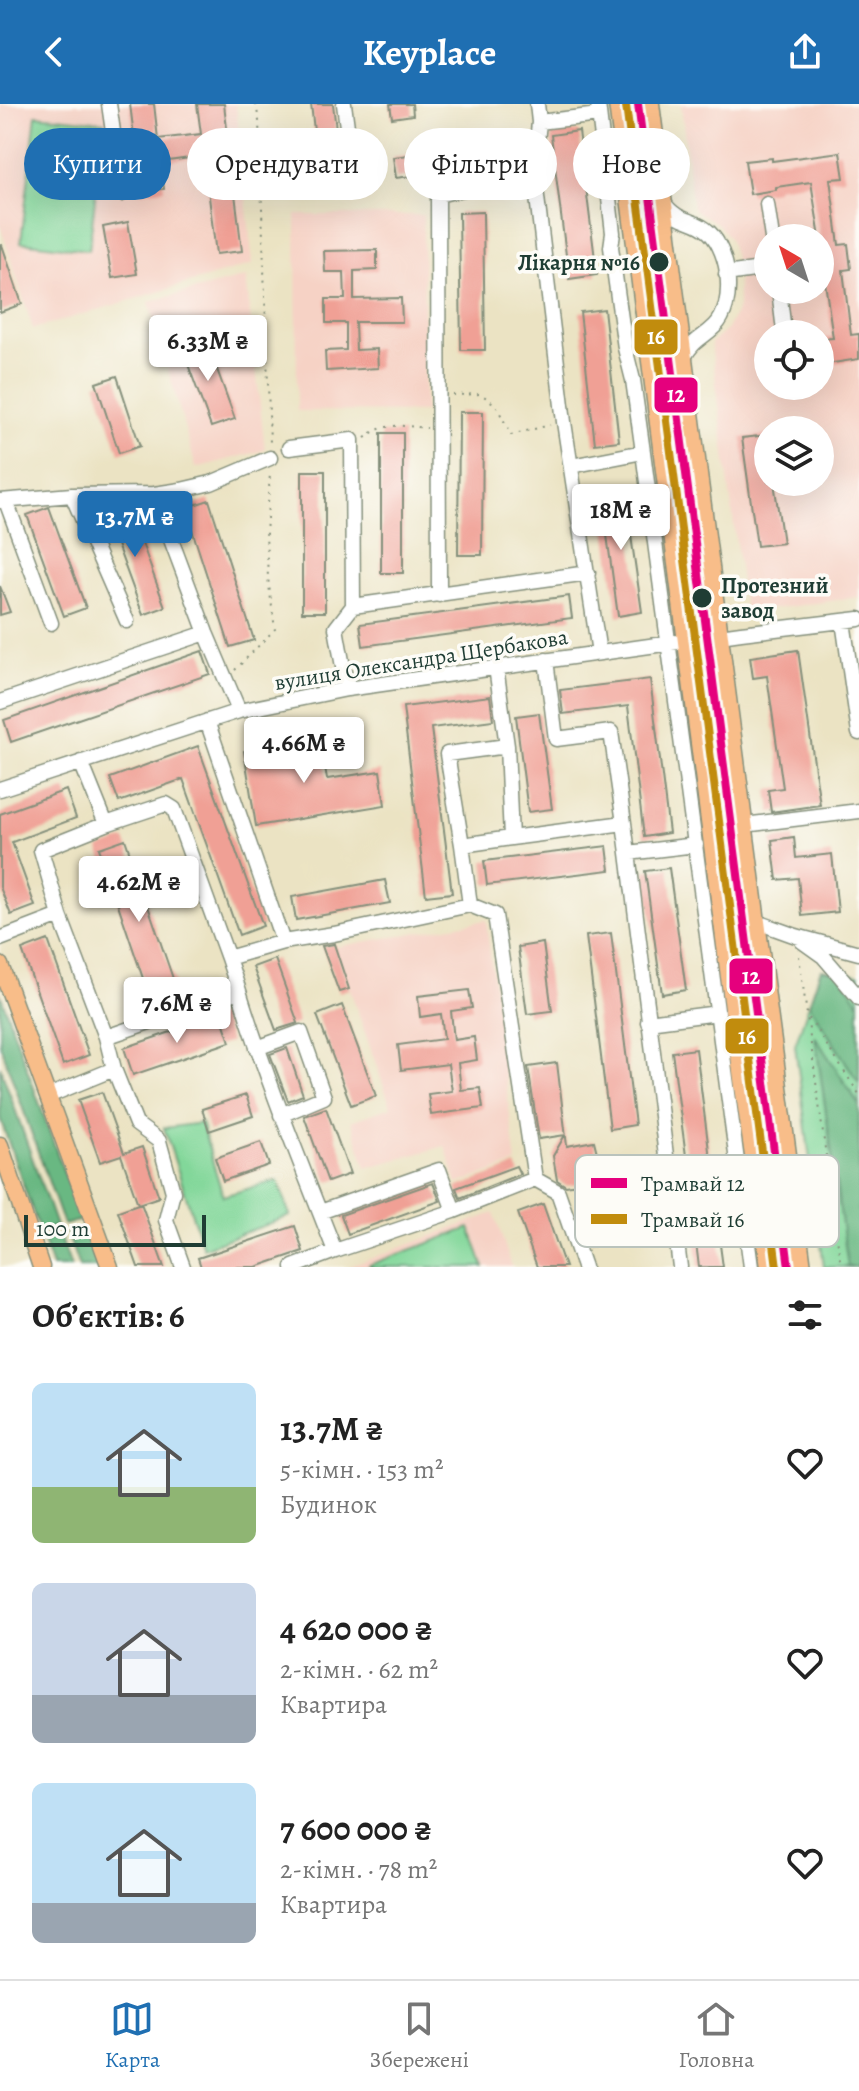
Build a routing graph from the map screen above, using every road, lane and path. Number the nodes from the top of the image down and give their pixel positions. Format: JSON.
{"nodes":[{"id":1,"x":109,"y":104,"type":"edge"},
{"id":2,"x":256,"y":104,"type":"edge"},
{"id":3,"x":344,"y":104,"type":"edge"},
{"id":4,"x":537,"y":104,"type":"edge"},
{"id":5,"x":617,"y":104,"type":"edge"},
{"id":6,"x":651,"y":104,"type":"edge"},
{"id":7,"x":598,"y":110,"type":"edge"},
{"id":8,"x":539,"y":122,"type":"junction"},
{"id":9,"x":112,"y":128,"type":"edge"},
{"id":10,"x":347,"y":128,"type":"edge"},
{"id":11,"x":538,"y":128,"type":"edge"},
{"id":12,"x":438,"y":200,"type":"edge"},
{"id":13,"x":537,"y":200,"type":"edge"},
{"id":14,"x":663,"y":202,"type":"junction"},
{"id":15,"x":767,"y":204,"type":"dead end"},
{"id":16,"x":770,"y":224,"type":"edge"},
{"id":17,"x":754,"y":270,"type":"edge"},
{"id":18,"x":726,"y":274,"type":"junction"},
{"id":19,"x":684,"y":357,"type":"junction"},
{"id":20,"x":440,"y":396,"type":"junction"},
{"id":21,"x":564,"y":422,"type":"junction"},
{"id":22,"x":439,"y":428,"type":"junction"},
{"id":23,"x":352,"y":440,"type":"junction"},
{"id":24,"x":289,"y":448,"type":"dead end"},
{"id":25,"x":643,"y":452,"type":"junction"},
{"id":26,"x":270,"y":458,"type":"junction"},
{"id":27,"x":571,"y":466,"type":"junction"},
{"id":28,"x":154,"y":494,"type":"junction"},
{"id":29,"x":72,"y":495,"type":"junction"},
{"id":30,"x":3,"y":501,"type":"edge"},
{"id":31,"x":588,"y":573,"type":"junction"},
{"id":32,"x":439,"y":595,"type":"junction"},
{"id":33,"x":353,"y":606,"type":"junction"},
{"id":34,"x":859,"y":619,"type":"edge"},
{"id":35,"x":127,"y":621,"type":"dead end"},
{"id":36,"x":843,"y":621,"type":"junction"},
{"id":37,"x":51,"y":623,"type":"dead end"},
{"id":38,"x":206,"y":633,"type":"junction"},
{"id":39,"x":720,"y":636,"type":"junction"},
{"id":40,"x":686,"y":642,"type":"junction"},
{"id":41,"x":669,"y":644,"type":"junction"},
{"id":42,"x":599,"y":653,"type":"junction"},
{"id":43,"x":546,"y":660,"type":"junction"},
{"id":44,"x":496,"y":667,"type":"junction"},
{"id":45,"x":226,"y":680,"type":"junction"},
{"id":46,"x":347,"y":689,"type":"junction"},
{"id":47,"x":0,"y":702,"type":"edge"},
{"id":48,"x":239,"y":711,"type":"junction"},
{"id":49,"x":207,"y":721,"type":"junction"},
{"id":50,"x":859,"y":733,"type":"edge"},
{"id":51,"x":507,"y":746,"type":"junction"},
{"id":52,"x":81,"y":762,"type":"junction"},
{"id":53,"x":0,"y":789,"type":"edge"},
{"id":54,"x":859,"y":811,"type":"edge"},
{"id":55,"x":624,"y":823,"type":"junction"},
{"id":56,"x":106,"y":824,"type":"junction"},
{"id":57,"x":744,"y":825,"type":"junction"},
{"id":58,"x":511,"y":838,"type":"junction"},
{"id":59,"x":462,"y":845,"type":"junction"},
{"id":60,"x":696,"y":845,"type":"junction"},
{"id":61,"x":628,"y":853,"type":"junction"},
{"id":62,"x":470,"y":905,"type":"junction"},
{"id":63,"x":60,"y":916,"type":"junction"},
{"id":64,"x":713,"y":919,"type":"junction"},
{"id":65,"x":757,"y":922,"type":"junction"},
{"id":66,"x":796,"y":936,"type":"junction"},
{"id":67,"x":0,"y":939,"type":"edge"},
{"id":68,"x":283,"y":942,"type":"junction"},
{"id":69,"x":859,"y":953,"type":"edge"},
{"id":70,"x":228,"y":958,"type":"junction"},
{"id":71,"x":0,"y":965,"type":"edge"},
{"id":72,"x":239,"y":991,"type":"junction"},
{"id":73,"x":859,"y":998,"type":"edge"},
{"id":74,"x":718,"y":1013,"type":"junction"},
{"id":75,"x":808,"y":1016,"type":"junction"},
{"id":76,"x":648,"y":1022,"type":"junction"},
{"id":77,"x":106,"y":1037,"type":"junction"},
{"id":78,"x":257,"y":1048,"type":"junction"},
{"id":79,"x":114,"y":1069,"type":"junction"},
{"id":80,"x":735,"y":1087,"type":"junction"},
{"id":81,"x":859,"y":1094,"type":"edge"},
{"id":82,"x":48,"y":1096,"type":"junction"},
{"id":83,"x":281,"y":1115,"type":"junction"},
{"id":84,"x":0,"y":1145,"type":"edge"},
{"id":85,"x":666,"y":1155,"type":"edge"},
{"id":86,"x":738,"y":1155,"type":"edge"},
{"id":87,"x":748,"y":1155,"type":"edge"},
{"id":88,"x":788,"y":1155,"type":"edge"},
{"id":89,"x":826,"y":1155,"type":"edge"},
{"id":90,"x":535,"y":1179,"type":"junction"},
{"id":91,"x":323,"y":1211,"type":"dead end"},
{"id":92,"x":454,"y":1211,"type":"junction"},
{"id":93,"x":83,"y":1223,"type":"dead end"},
{"id":94,"x":41,"y":1237,"type":"dead end"},
{"id":95,"x":575,"y":1241,"type":"edge"},
{"id":96,"x":577,"y":1247,"type":"edge"},
{"id":97,"x":677,"y":1247,"type":"edge"},
{"id":98,"x":748,"y":1247,"type":"edge"},
{"id":99,"x":765,"y":1247,"type":"edge"},
{"id":100,"x":800,"y":1247,"type":"edge"},
{"id":101,"x":838,"y":1247,"type":"edge"},
{"id":102,"x":335,"y":1251,"type":"junction"},
{"id":103,"x":41,"y":1267,"type":"edge"},
{"id":104,"x":110,"y":1267,"type":"edge"},
{"id":105,"x":183,"y":1267,"type":"edge"},
{"id":106,"x":293,"y":1267,"type":"edge"},
{"id":107,"x":584,"y":1267,"type":"edge"},
{"id":108,"x":680,"y":1267,"type":"edge"},
{"id":109,"x":751,"y":1267,"type":"edge"},
{"id":110,"x":769,"y":1267,"type":"edge"},
{"id":111,"x":803,"y":1267,"type":"edge"},
{"id":112,"x":841,"y":1267,"type":"edge"}],
"edges":[{"from":1,"to":9,"type":"street"},
{"from":2,"to":26,"type":"path"},
{"from":3,"to":10,"type":"street"},
{"from":4,"to":8,"type":"street"},
{"from":5,"to":40,"type":"main road"},
{"from":6,"to":14,"type":"main road"},
{"from":7,"to":8,"type":"street"},
{"from":7,"to":25,"type":"street"},
{"from":8,"to":11,"type":"street"},
{"from":12,"to":20,"type":"street"},
{"from":13,"to":21,"type":"street"},
{"from":14,"to":18,"type":"street"},
{"from":14,"to":19,"type":"main road"},
{"from":15,"to":16,"type":"street"},
{"from":17,"to":18,"type":"street"},
{"from":18,"to":19,"type":"street"},
{"from":19,"to":39,"type":"main road"},
{"from":20,"to":21,"type":"path"},
{"from":20,"to":22,"type":"street"},
{"from":21,"to":27,"type":"street"},
{"from":22,"to":23,"type":"path"},
{"from":22,"to":32,"type":"street"},
{"from":23,"to":24,"type":"street"},
{"from":23,"to":33,"type":"street"},
{"from":25,"to":27,"type":"street"},
{"from":25,"to":41,"type":"street"},
{"from":26,"to":28,"type":"street"},
{"from":26,"to":45,"type":"path"},
{"from":27,"to":31,"type":"street"},
{"from":28,"to":29,"type":"street"},
{"from":28,"to":38,"type":"street"},
{"from":29,"to":30,"type":"street"},
{"from":29,"to":35,"type":"street"},
{"from":30,"to":37,"type":"street"},
{"from":31,"to":32,"type":"street"},
{"from":31,"to":42,"type":"street"},
{"from":32,"to":33,"type":"street"},
{"from":33,"to":46,"type":"street"},
{"from":34,"to":36,"type":"street","name":"вулиця Олександра Щербакова"},
{"from":36,"to":39,"type":"street","name":"вулиця Олександра Щербакова"},
{"from":36,"to":50,"type":"street"},
{"from":38,"to":45,"type":"street"},
{"from":38,"to":47,"type":"street"},
{"from":39,"to":40,"type":"street","name":"вулиця Олександра Щербакова"},
{"from":39,"to":57,"type":"main road"},
{"from":40,"to":41,"type":"street","name":"вулиця Олександра Щербакова"},
{"from":40,"to":64,"type":"main road"},
{"from":41,"to":42,"type":"street","name":"вулиця Олександра Щербакова"},
{"from":41,"to":60,"type":"street"},
{"from":42,"to":43,"type":"street","name":"вулиця Олександра Щербакова"},
{"from":43,"to":44,"type":"street","name":"вулиця Олександра Щербакова"},
{"from":43,"to":55,"type":"street"},
{"from":44,"to":46,"type":"street","name":"вулиця Олександра Щербакова"},
{"from":44,"to":51,"type":"street"},
{"from":45,"to":48,"type":"street"},
{"from":46,"to":48,"type":"street","name":"вулиця Олександра Щербакова"},
{"from":48,"to":49,"type":"street","name":"вулиця Олександра Щербакова"},
{"from":49,"to":52,"type":"street","name":"вулиця Олександра Щербакова"},
{"from":49,"to":68,"type":"street"},
{"from":51,"to":58,"type":"street"},
{"from":51,"to":59,"type":"street"},
{"from":52,"to":53,"type":"street","name":"вулиця Олександра Щербакова"},
{"from":52,"to":56,"type":"street"},
{"from":54,"to":57,"type":"street"},
{"from":55,"to":58,"type":"street"},
{"from":55,"to":61,"type":"street"},
{"from":56,"to":63,"type":"street"},
{"from":56,"to":70,"type":"street"},
{"from":57,"to":65,"type":"main road"},
{"from":58,"to":59,"type":"street"},
{"from":59,"to":62,"type":"street"},
{"from":60,"to":61,"type":"street"},
{"from":60,"to":64,"type":"street"},
{"from":61,"to":76,"type":"street"},
{"from":62,"to":68,"type":"street"},
{"from":62,"to":90,"type":"street"},
{"from":63,"to":67,"type":"street"},
{"from":63,"to":77,"type":"street"},
{"from":64,"to":74,"type":"street"},
{"from":64,"to":80,"type":"main road"},
{"from":65,"to":66,"type":"street"},
{"from":65,"to":88,"type":"main road"},
{"from":66,"to":69,"type":"street"},
{"from":66,"to":73,"type":"street"},
{"from":66,"to":75,"type":"path"},
{"from":68,"to":70,"type":"street"},
{"from":70,"to":72,"type":"street"},
{"from":71,"to":82,"type":"main road"},
{"from":72,"to":77,"type":"street"},
{"from":72,"to":78,"type":"street"},
{"from":74,"to":76,"type":"street"},
{"from":74,"to":80,"type":"street"},
{"from":75,"to":81,"type":"path"},
{"from":75,"to":89,"type":"path"},
{"from":76,"to":85,"type":"street"},
{"from":77,"to":79,"type":"street"},
{"from":78,"to":83,"type":"street"},
{"from":78,"to":83,"type":"street"},
{"from":79,"to":82,"type":"street"},
{"from":79,"to":105,"type":"street"},
{"from":80,"to":86,"type":"street"},
{"from":80,"to":87,"type":"main road"},
{"from":82,"to":104,"type":"main road"},
{"from":83,"to":102,"type":"street"},
{"from":84,"to":103,"type":"main road"},
{"from":90,"to":92,"type":"street"},
{"from":90,"to":95,"type":"street"},
{"from":91,"to":92,"type":"street"},
{"from":92,"to":102,"type":"street"},
{"from":93,"to":94,"type":"path"},
{"from":96,"to":107,"type":"street"},
{"from":97,"to":108,"type":"street"},
{"from":98,"to":109,"type":"street"},
{"from":99,"to":110,"type":"main road"},
{"from":100,"to":111,"type":"main road"},
{"from":101,"to":112,"type":"path"},
{"from":102,"to":106,"type":"street"}]}
